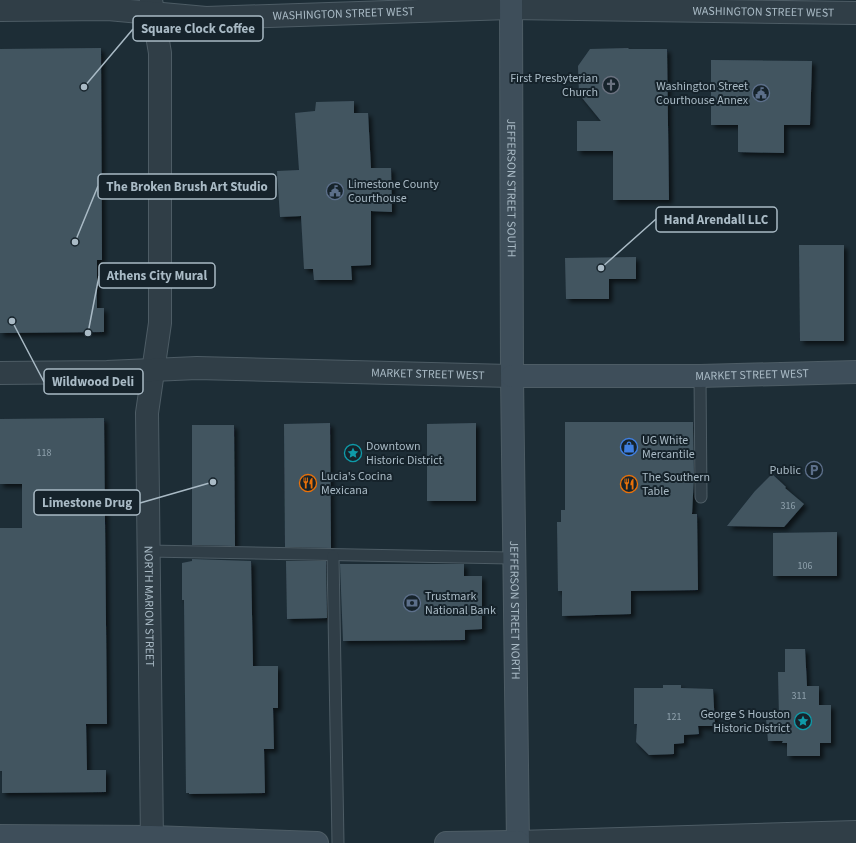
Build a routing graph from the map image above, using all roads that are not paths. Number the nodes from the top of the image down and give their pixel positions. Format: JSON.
{"nodes":[{"id":1,"x":510,"y":4,"type":"edge"},
{"id":2,"x":152,"y":6,"type":"edge"},
{"id":3,"x":0,"y":10,"type":"edge"},
{"id":4,"x":856,"y":13,"type":"edge"},
{"id":5,"x":152,"y":370,"type":"junction"},
{"id":6,"x":856,"y":372,"type":"edge"},
{"id":7,"x":0,"y":373,"type":"edge"},
{"id":8,"x":512,"y":376,"type":"junction"},
{"id":9,"x":700,"y":376,"type":"junction"},
{"id":10,"x":701,"y":497,"type":"dead end"},
{"id":11,"x":148,"y":551,"type":"junction"},
{"id":12,"x":333,"y":556,"type":"junction"},
{"id":13,"x":514,"y":558,"type":"junction"},
{"id":14,"x":856,"y":832,"type":"edge"},
{"id":15,"x":7,"y":838,"type":"edge"},
{"id":16,"x":152,"y":840,"type":"edge"},
{"id":17,"x":317,"y":843,"type":"edge"},
{"id":18,"x":338,"y":843,"type":"edge"},
{"id":19,"x":446,"y":843,"type":"edge"},
{"id":20,"x":518,"y":843,"type":"edge"}],
"edges":[{"from":1,"to":2,"type":"street","name":"WASHINGTON STREET WEST"},
{"from":1,"to":4,"type":"street","name":"WASHINGTON STREET WEST"},
{"from":1,"to":8,"type":"main road","name":"JEFFERSON STREET SOUTH"},
{"from":2,"to":3,"type":"street","name":"WASHINGTON STREET WEST"},
{"from":2,"to":5,"type":"street","name":"NORTH MARION STREET"},
{"from":5,"to":7,"type":"street","name":"MARKET STREET WEST"},
{"from":5,"to":8,"type":"street","name":"MARKET STREET WEST"},
{"from":5,"to":11,"type":"street","name":"NORTH MARION STREET"},
{"from":6,"to":9,"type":"main road","name":"MARKET STREET WEST"},
{"from":8,"to":9,"type":"main road","name":"MARKET STREET WEST"},
{"from":8,"to":13,"type":"main road","name":"JEFFERSON STREET NORTH"},
{"from":9,"to":10,"type":"lane"},
{"from":11,"to":12,"type":"lane"},
{"from":11,"to":16,"type":"street","name":"NORTH MARION STREET"},
{"from":12,"to":13,"type":"lane"},
{"from":12,"to":18,"type":"lane"},
{"from":13,"to":20,"type":"main road","name":"JEFFERSON STREET NORTH"},
{"from":14,"to":20,"type":"street"},
{"from":15,"to":16,"type":"main road"},
{"from":16,"to":17,"type":"main road"},
{"from":19,"to":20,"type":"main road"}]}
